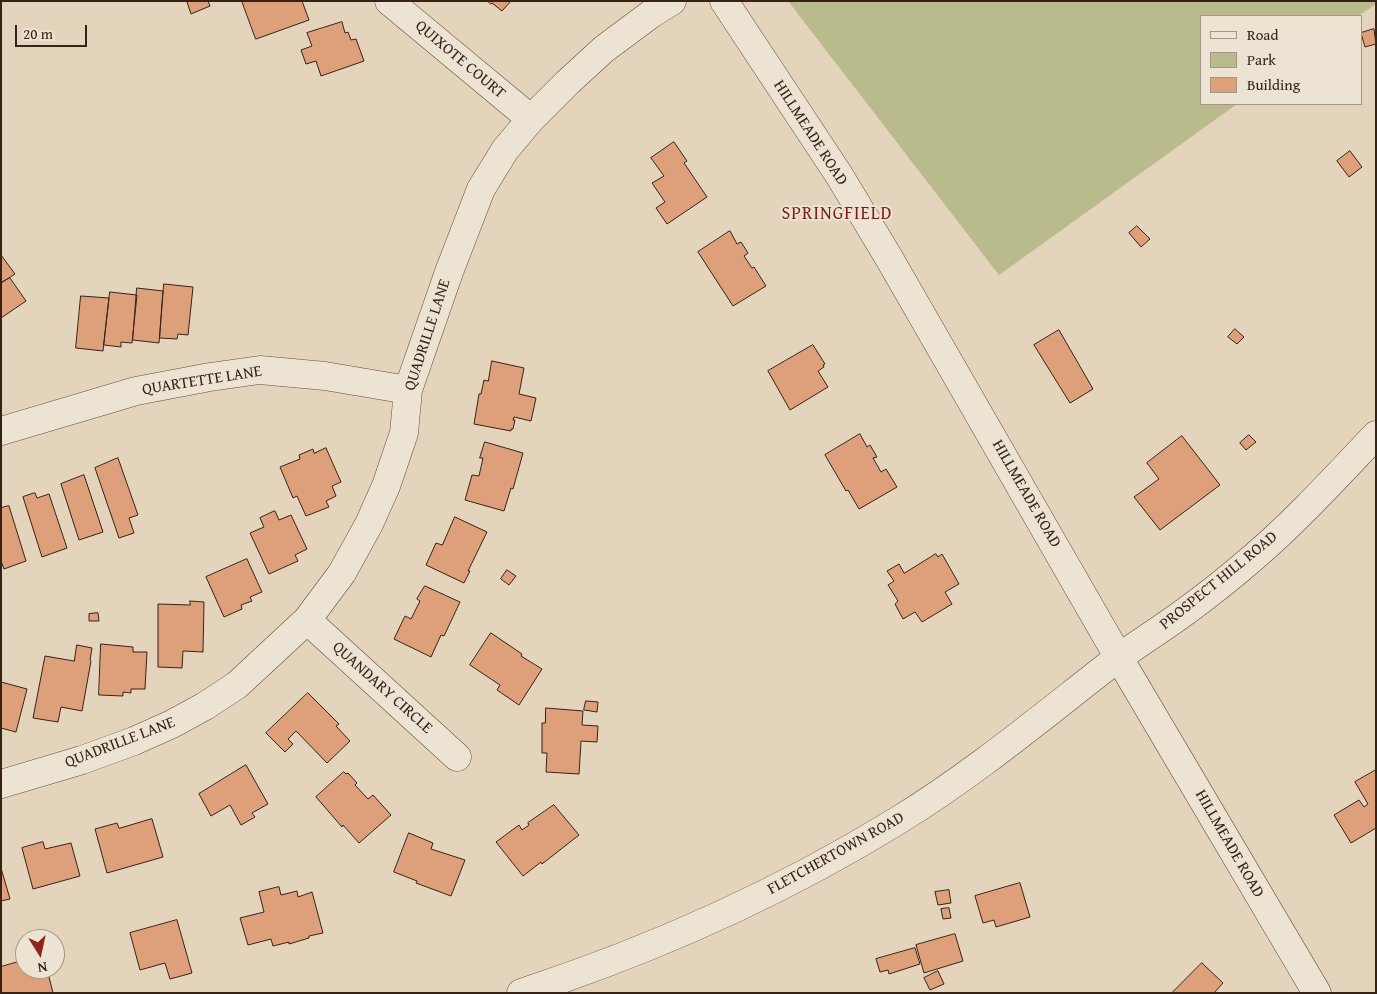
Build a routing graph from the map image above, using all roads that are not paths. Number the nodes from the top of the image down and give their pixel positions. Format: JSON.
{"nodes":[{"id":1,"x":389,"y":1,"type":"edge"},
{"id":2,"x":672,"y":1,"type":"edge"},
{"id":3,"x":724,"y":1,"type":"edge"},
{"id":4,"x":531,"y":119,"type":"junction"},
{"id":5,"x":408,"y":390,"type":"junction"},
{"id":6,"x":1,"y":431,"type":"edge"},
{"id":7,"x":1376,"y":435,"type":"edge"},
{"id":8,"x":307,"y":620,"type":"junction"},
{"id":9,"x":1119,"y":658,"type":"junction"},
{"id":10,"x":457,"y":757,"type":"dead end"},
{"id":11,"x":1,"y":784,"type":"edge"},
{"id":12,"x":521,"y":993,"type":"edge"},
{"id":13,"x":1316,"y":993,"type":"edge"}],
"edges":[{"from":1,"to":4,"type":"street","name":"QUIXOTE COURT"},
{"from":2,"to":4,"type":"street","name":"QUADRILLE LANE"},
{"from":3,"to":9,"type":"street","name":"HILLMEADE ROAD"},
{"from":4,"to":5,"type":"street","name":"QUADRILLE LANE"},
{"from":5,"to":6,"type":"street","name":"QUARTETTE LANE"},
{"from":5,"to":8,"type":"street","name":"QUADRILLE LANE"},
{"from":7,"to":9,"type":"street","name":"PROSPECT HILL ROAD"},
{"from":8,"to":10,"type":"street","name":"QUANDARY CIRCLE"},
{"from":8,"to":11,"type":"street","name":"QUADRILLE LANE"},
{"from":9,"to":12,"type":"street","name":"FLETCHERTOWN ROAD"},
{"from":9,"to":13,"type":"street","name":"HILLMEADE ROAD"}]}
